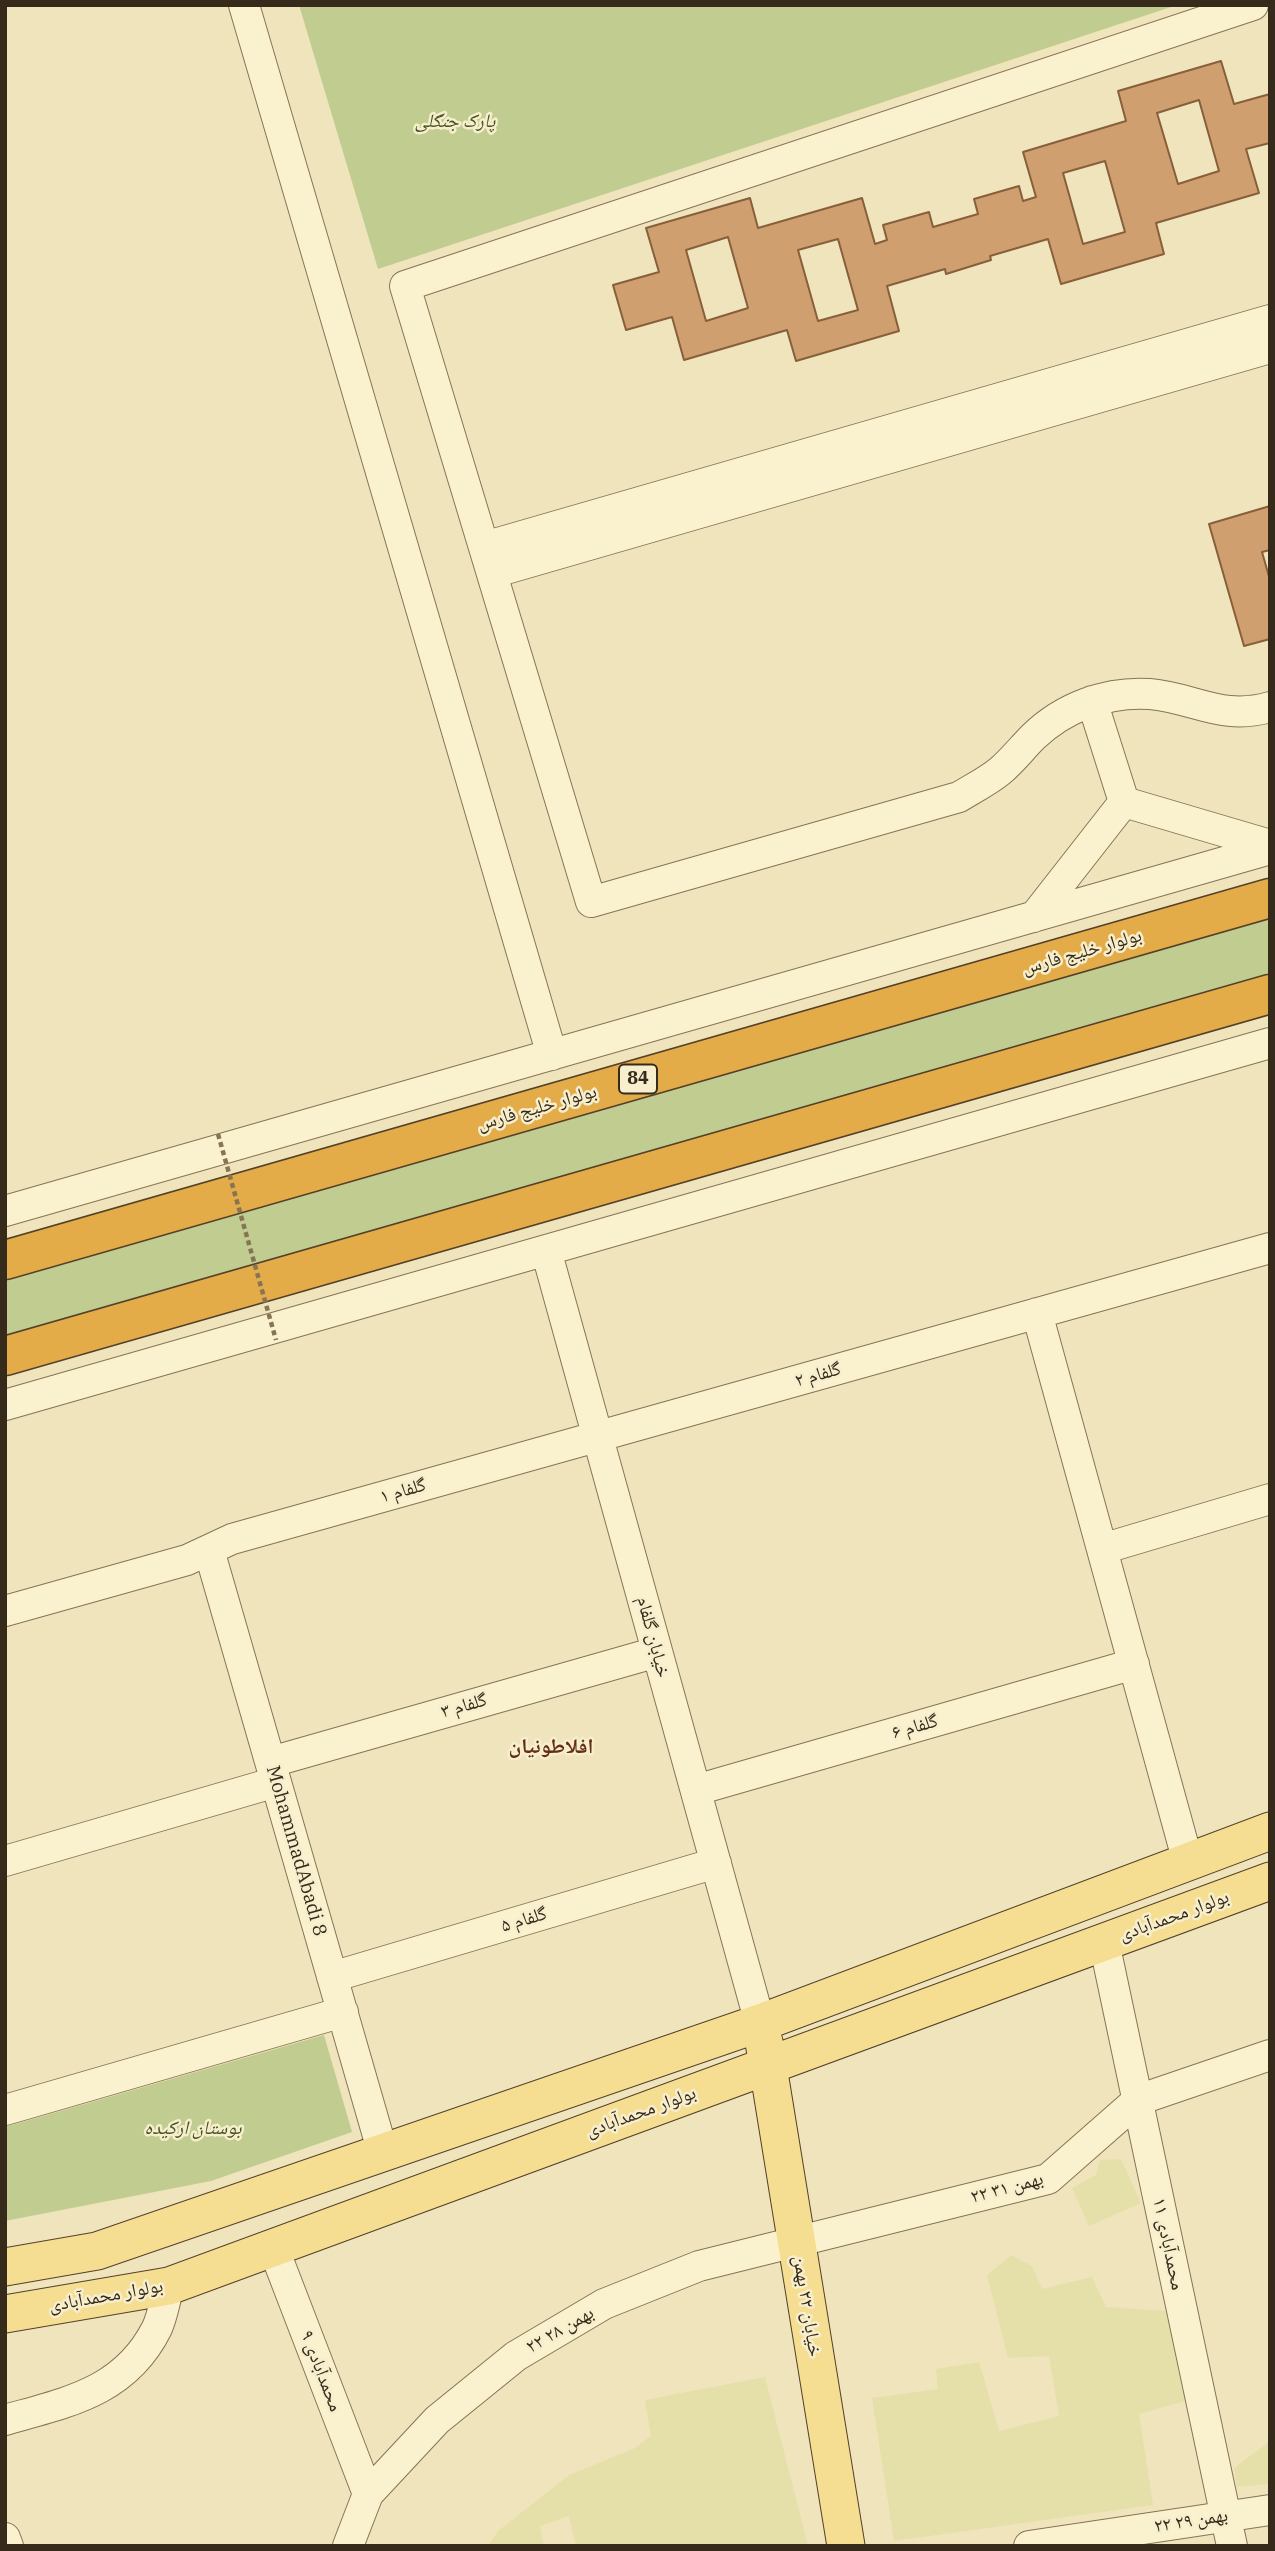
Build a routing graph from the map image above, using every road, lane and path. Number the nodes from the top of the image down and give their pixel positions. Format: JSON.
{"nodes":[{"id":1,"x":244,"y":5,"type":"edge"},
{"id":2,"x":1253,"y":5,"type":"edge"},
{"id":3,"x":1270,"y":320,"type":"edge"},
{"id":4,"x":1270,"y":348,"type":"edge"},
{"id":5,"x":488,"y":560,"type":"junction"},
{"id":6,"x":1093,"y":701,"type":"junction"},
{"id":7,"x":1270,"y":707,"type":"edge"},
{"id":8,"x":1124,"y":802,"type":"junction"},
{"id":9,"x":1270,"y":847,"type":"edge"},
{"id":10,"x":1270,"y":898,"type":"edge"},
{"id":11,"x":1034,"y":917,"type":"junction"},
{"id":12,"x":1270,"y":995,"type":"edge"},
{"id":13,"x":1270,"y":1043,"type":"edge"},
{"id":14,"x":552,"y":1055,"type":"junction"},
{"id":15,"x":218,"y":1133,"type":"dead end"},
{"id":16,"x":5,"y":1212,"type":"edge"},
{"id":17,"x":1270,"y":1248,"type":"edge"},
{"id":18,"x":547,"y":1250,"type":"junction"},
{"id":19,"x":5,"y":1260,"type":"edge"},
{"id":20,"x":1037,"y":1313,"type":"junction"},
{"id":21,"x":276,"y":1340,"type":"dead end"},
{"id":22,"x":5,"y":1356,"type":"edge"},
{"id":23,"x":5,"y":1405,"type":"edge"},
{"id":24,"x":598,"y":1437,"type":"junction"},
{"id":25,"x":1270,"y":1499,"type":"edge"},
{"id":26,"x":1102,"y":1549,"type":"junction"},
{"id":27,"x":209,"y":1550,"type":"junction"},
{"id":28,"x":5,"y":1611,"type":"edge"},
{"id":29,"x":657,"y":1651,"type":"junction"},
{"id":30,"x":1134,"y":1664,"type":"junction"},
{"id":31,"x":273,"y":1772,"type":"junction"},
{"id":32,"x":695,"y":1790,"type":"junction"},
{"id":33,"x":1270,"y":1831,"type":"edge"},
{"id":34,"x":5,"y":1861,"type":"edge"},
{"id":35,"x":1188,"y":1862,"type":"junction"},
{"id":36,"x":716,"y":1863,"type":"junction"},
{"id":37,"x":1270,"y":1881,"type":"edge"},
{"id":38,"x":1104,"y":1942,"type":"junction"},
{"id":39,"x":332,"y":1977,"type":"junction"},
{"id":40,"x":343,"y":2012,"type":"junction"},
{"id":41,"x":760,"y":2024,"type":"junction"},
{"id":42,"x":1270,"y":2055,"type":"edge"},
{"id":43,"x":769,"y":2065,"type":"junction"},
{"id":44,"x":1138,"y":2100,"type":"junction"},
{"id":45,"x":5,"y":2110,"type":"edge"},
{"id":46,"x":383,"y":2153,"type":"junction"},
{"id":47,"x":797,"y":2242,"type":"junction"},
{"id":48,"x":273,"y":2247,"type":"junction"},
{"id":49,"x":5,"y":2267,"type":"edge"},
{"id":50,"x":169,"y":2286,"type":"junction"},
{"id":51,"x":5,"y":2314,"type":"edge"},
{"id":52,"x":5,"y":2420,"type":"edge"},
{"id":53,"x":368,"y":2494,"type":"junction"},
{"id":54,"x":1270,"y":2510,"type":"edge"},
{"id":55,"x":1226,"y":2516,"type":"junction"},
{"id":56,"x":5,"y":2538,"type":"edge"},
{"id":57,"x":8,"y":2546,"type":"edge"},
{"id":58,"x":348,"y":2546,"type":"edge"},
{"id":59,"x":846,"y":2546,"type":"edge"},
{"id":60,"x":1029,"y":2546,"type":"edge"},
{"id":61,"x":1232,"y":2546,"type":"edge"}],
"edges":[{"from":1,"to":14,"type":"street"},
{"from":2,"to":5,"type":"street"},
{"from":3,"to":5,"type":"street"},
{"from":4,"to":5,"type":"street"},
{"from":5,"to":6,"type":"street"},
{"from":6,"to":7,"type":"street"},
{"from":6,"to":8,"type":"street"},
{"from":8,"to":9,"type":"street"},
{"from":8,"to":11,"type":"street"},
{"from":9,"to":11,"type":"street"},
{"from":10,"to":19,"type":"highway","name":"بولوار خلیج فارس","number":"84"},
{"from":11,"to":14,"type":"street"},
{"from":12,"to":22,"type":"highway"},
{"from":13,"to":18,"type":"street"},
{"from":14,"to":16,"type":"street"},
{"from":15,"to":21,"type":"path","bridge":true},
{"from":17,"to":20,"type":"street","name":"گلفام ۲"},
{"from":18,"to":23,"type":"street"},
{"from":18,"to":24,"type":"street","name":"خیابان گلفام"},
{"from":20,"to":24,"type":"street","name":"گلفام ۲"},
{"from":20,"to":26,"type":"street"},
{"from":24,"to":27,"type":"street","name":"گلفام ۱"},
{"from":24,"to":29,"type":"street","name":"خیابان گلفام"},
{"from":25,"to":26,"type":"street"},
{"from":26,"to":30,"type":"street"},
{"from":27,"to":28,"type":"street","name":"گلفام ۱"},
{"from":27,"to":31,"type":"street","name":"MohammadAbadi 8"},
{"from":29,"to":31,"type":"street","name":"گلفام ۳"},
{"from":29,"to":32,"type":"street","name":"خیابان گلفام"},
{"from":30,"to":32,"type":"street","name":"گلفام ۶"},
{"from":30,"to":35,"type":"street"},
{"from":31,"to":34,"type":"street","name":"گلفام ۳"},
{"from":31,"to":39,"type":"street","name":"MohammadAbadi 8"},
{"from":32,"to":36,"type":"street","name":"خیابان گلفام"},
{"from":33,"to":35,"type":"main road"},
{"from":35,"to":41,"type":"main road"},
{"from":36,"to":39,"type":"street","name":"گلفام ۵"},
{"from":36,"to":41,"type":"street","name":"خیابان گلفام"},
{"from":37,"to":38,"type":"main road","name":"بولوار محمدآبادی"},
{"from":38,"to":43,"type":"main road","name":"بولوار محمدآبادی"},
{"from":38,"to":44,"type":"street","name":"محمدآبادی ۱۱"},
{"from":39,"to":40,"type":"street","name":"MohammadAbadi 8"},
{"from":40,"to":45,"type":"street"},
{"from":40,"to":46,"type":"street","name":"MohammadAbadi 8"},
{"from":41,"to":43,"type":"main road","name":"خیابان ۲۲ بهمن"},
{"from":41,"to":46,"type":"main road"},
{"from":42,"to":44,"type":"street","name":"۲۲ بهمن ۳۱"},
{"from":43,"to":47,"type":"main road","name":"خیابان ۲۲ بهمن"},
{"from":43,"to":48,"type":"main road","name":"بولوار محمدآبادی"},
{"from":44,"to":47,"type":"street","name":"۲۲ بهمن ۳۱"},
{"from":44,"to":55,"type":"street","name":"محمدآبادی ۱۱"},
{"from":46,"to":49,"type":"main road"},
{"from":47,"to":53,"type":"street","name":"۲۲ بهمن ۲۸"},
{"from":47,"to":59,"type":"main road","name":"خیابان ۲۲ بهمن"},
{"from":48,"to":50,"type":"main road","name":"بولوار محمدآبادی"},
{"from":48,"to":53,"type":"street","name":"محمدآبادی ۹"},
{"from":50,"to":51,"type":"main road","name":"بولوار محمدآبادی"},
{"from":50,"to":52,"type":"street"},
{"from":53,"to":58,"type":"street"},
{"from":54,"to":55,"type":"street","name":"۲۲ بهمن ۲۹"},
{"from":55,"to":60,"type":"street","name":"۲۲ بهمن ۲۹"},
{"from":55,"to":61,"type":"street","name":"محمدآبادی ۱۱"},
{"from":56,"to":57,"type":"street"}]}
